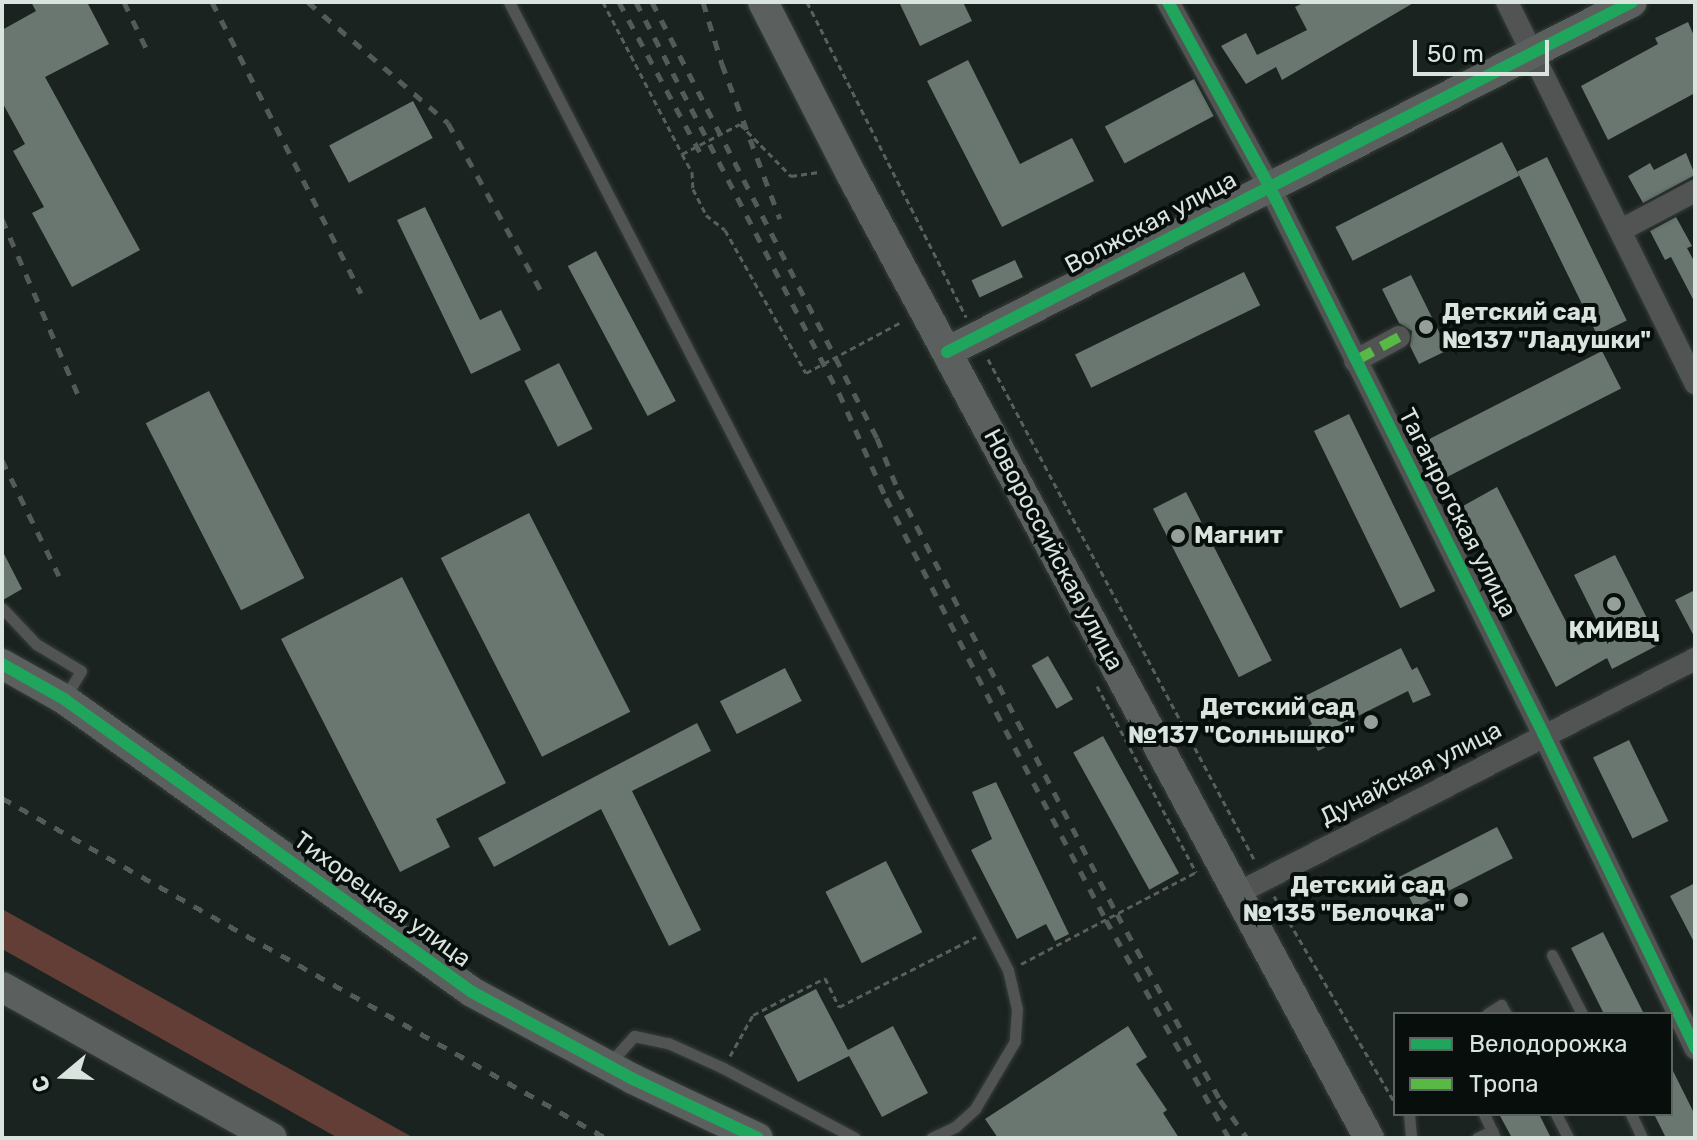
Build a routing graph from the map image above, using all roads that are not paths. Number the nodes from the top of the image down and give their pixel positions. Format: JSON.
{"nodes":[{"id":1,"x":509,"y":2,"type":"edge"},
{"id":2,"x":763,"y":2,"type":"edge"},
{"id":3,"x":1168,"y":2,"type":"edge"},
{"id":4,"x":1507,"y":2,"type":"edge"},
{"id":5,"x":1632,"y":2,"type":"edge"},
{"id":6,"x":1532,"y":54,"type":"junction"},
{"id":7,"x":1269,"y":186,"type":"junction"},
{"id":8,"x":1695,"y":191,"type":"edge"},
{"id":9,"x":1621,"y":230,"type":"junction"},
{"id":10,"x":1399,"y":337,"type":"dead end"},
{"id":11,"x":947,"y":352,"type":"junction"},
{"id":12,"x":1355,"y":361,"type":"junction"},
{"id":13,"x":1695,"y":383,"type":"edge"},
{"id":14,"x":2,"y":608,"type":"edge"},
{"id":15,"x":1693,"y":663,"type":"edge"},
{"id":16,"x":2,"y":664,"type":"edge"},
{"id":17,"x":64,"y":699,"type":"junction"},
{"id":18,"x":1544,"y":735,"type":"junction"},
{"id":19,"x":1236,"y":894,"type":"junction"},
{"id":20,"x":1552,"y":955,"type":"dead end"},
{"id":21,"x":2,"y":987,"type":"edge"},
{"id":22,"x":1490,"y":1012,"type":"edge"},
{"id":23,"x":1505,"y":1012,"type":"edge"},
{"id":24,"x":1581,"y":1012,"type":"edge"},
{"id":25,"x":1695,"y":1048,"type":"edge"},
{"id":26,"x":607,"y":1066,"type":"junction"},
{"id":27,"x":1409,"y":1116,"type":"edge"},
{"id":28,"x":1485,"y":1116,"type":"edge"},
{"id":29,"x":1557,"y":1116,"type":"edge"},
{"id":30,"x":1632,"y":1116,"type":"edge"},
{"id":31,"x":1494,"y":1134,"type":"edge"},
{"id":32,"x":272,"y":1138,"type":"edge"},
{"id":33,"x":758,"y":1138,"type":"edge"},
{"id":34,"x":855,"y":1138,"type":"edge"},
{"id":35,"x":931,"y":1138,"type":"edge"},
{"id":36,"x":1369,"y":1138,"type":"edge"},
{"id":37,"x":1411,"y":1138,"type":"edge"},
{"id":38,"x":1477,"y":1138,"type":"edge"},
{"id":39,"x":1568,"y":1138,"type":"edge"},
{"id":40,"x":1642,"y":1138,"type":"edge"}],
"edges":[{"from":1,"to":35,"type":"lane"},
{"from":2,"to":11,"type":"street","name":"Новороссийская улица"},
{"from":3,"to":7,"type":"street","name":"Таганрогская улица"},
{"from":4,"to":6,"type":"street"},
{"from":5,"to":6,"type":"street","name":"Волжская улица"},
{"from":6,"to":7,"type":"street","name":"Волжская улица"},
{"from":6,"to":9,"type":"street"},
{"from":7,"to":11,"type":"street","name":"Волжская улица"},
{"from":7,"to":12,"type":"street","name":"Таганрогская улица"},
{"from":8,"to":9,"type":"street"},
{"from":9,"to":13,"type":"street"},
{"from":10,"to":12,"type":"street"},
{"from":11,"to":19,"type":"street","name":"Новороссийская улица"},
{"from":12,"to":18,"type":"street","name":"Таганрогская улица"},
{"from":14,"to":17,"type":"lane"},
{"from":15,"to":18,"type":"street","name":"Дунайская улица"},
{"from":16,"to":17,"type":"street","name":"Тихорецкая улица"},
{"from":17,"to":26,"type":"street","name":"Тихорецкая улица"},
{"from":18,"to":19,"type":"street","name":"Дунайская улица"},
{"from":18,"to":25,"type":"street","name":"Таганрогская улица"},
{"from":19,"to":36,"type":"street","name":"Новороссийская улица"},
{"from":20,"to":24,"type":"lane"},
{"from":21,"to":32,"type":"street"},
{"from":22,"to":23,"type":"lane"},
{"from":26,"to":33,"type":"street","name":"Тихорецкая улица"},
{"from":26,"to":34,"type":"lane"},
{"from":27,"to":37,"type":"lane"},
{"from":28,"to":31,"type":"lane"},
{"from":29,"to":39,"type":"lane"},
{"from":30,"to":40,"type":"lane"},
{"from":31,"to":38,"type":"lane"}]}
